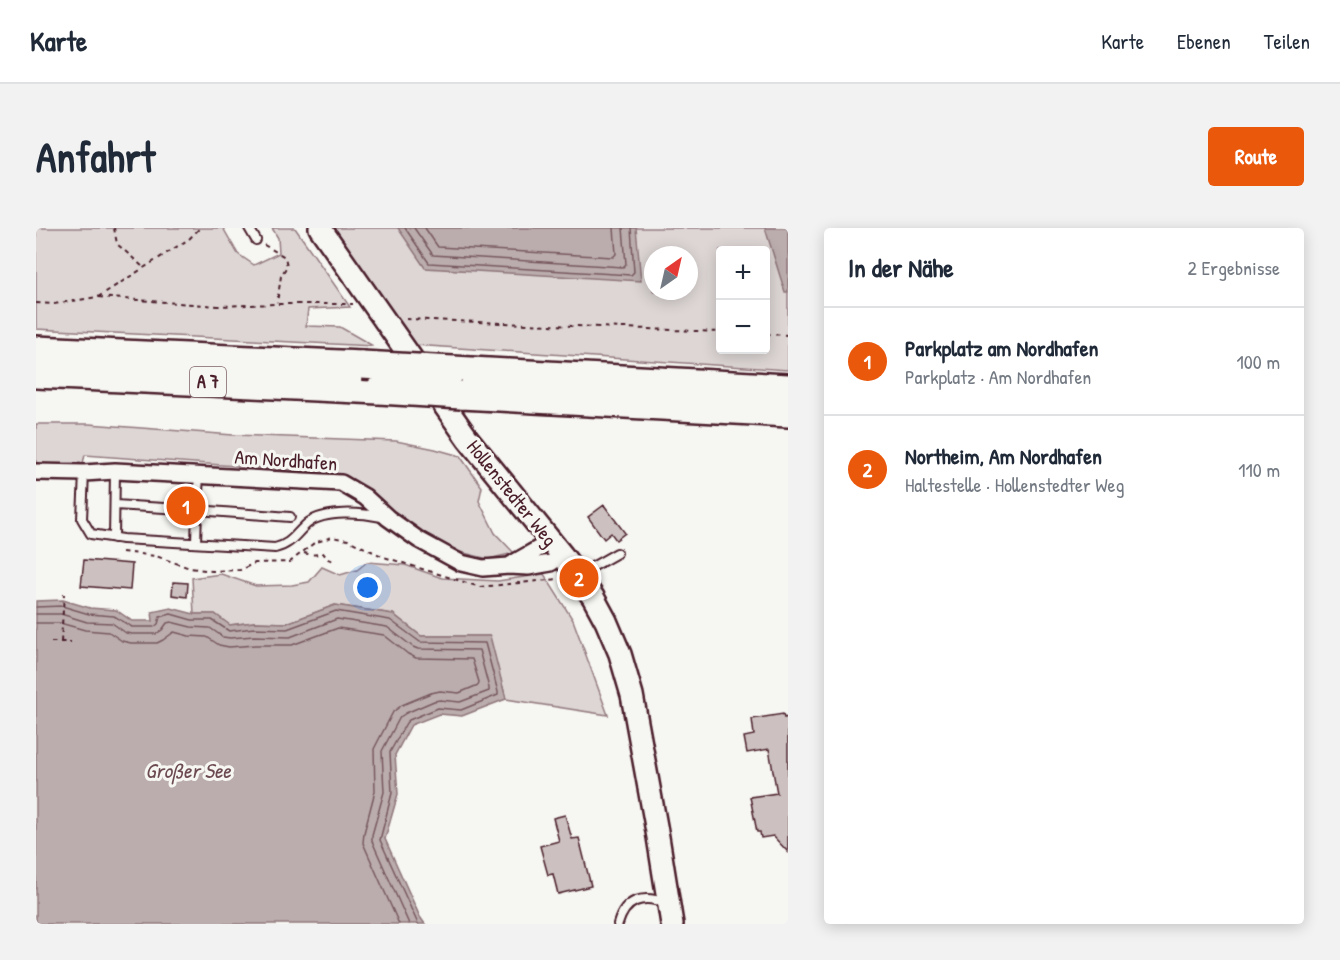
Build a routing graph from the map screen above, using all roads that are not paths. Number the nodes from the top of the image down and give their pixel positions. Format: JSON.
{"nodes":[{"id":1,"x":249,"y":228,"type":"edge"},
{"id":2,"x":320,"y":228,"type":"edge"},
{"id":3,"x":256,"y":240,"type":"road end"},
{"id":4,"x":36,"y":350,"type":"edge"},
{"id":5,"x":36,"y":374,"type":"edge"},
{"id":6,"x":457,"y":382,"type":"junction"},
{"id":7,"x":788,"y":388,"type":"edge"},
{"id":8,"x":788,"y":413,"type":"edge"},
{"id":9,"x":115,"y":471,"type":"junction"},
{"id":10,"x":36,"y":472,"type":"edge"},
{"id":11,"x":84,"y":472,"type":"junction"},
{"id":12,"x":199,"y":475,"type":"junction"},
{"id":13,"x":115,"y":505,"type":"junction"},
{"id":14,"x":197,"y":510,"type":"junction"},
{"id":15,"x":290,"y":517,"type":"dead end"},
{"id":16,"x":388,"y":518,"type":"junction"},
{"id":17,"x":114,"y":538,"type":"junction"},
{"id":18,"x":196,"y":543,"type":"junction"},
{"id":19,"x":556,"y":548,"type":"junction"},
{"id":20,"x":617,"y":553,"type":"dead end"},
{"id":21,"x":570,"y":577,"type":"junction"},
{"id":22,"x":671,"y":914,"type":"edge"},
{"id":23,"x":618,"y":924,"type":"edge"}],
"edges":[{"from":1,"to":3,"type":"lane"},
{"from":2,"to":19,"type":"main road","name":"Hollenstedter Weg"},
{"from":4,"to":6,"type":"highway","number":"A 7","bridge":true},
{"from":5,"to":6,"type":"highway","number":"A 7","bridge":true},
{"from":6,"to":7,"type":"highway","number":"A 7"},
{"from":6,"to":8,"type":"highway","number":"A 7"},
{"from":9,"to":11,"type":"street","name":"Am Nordhafen"},
{"from":9,"to":12,"type":"street","name":"Am Nordhafen"},
{"from":9,"to":13,"type":"lane"},
{"from":10,"to":11,"type":"street","name":"Am Nordhafen"},
{"from":11,"to":17,"type":"lane"},
{"from":12,"to":14,"type":"lane"},
{"from":12,"to":16,"type":"street","name":"Am Nordhafen"},
{"from":13,"to":14,"type":"lane"},
{"from":13,"to":17,"type":"lane"},
{"from":14,"to":15,"type":"lane"},
{"from":14,"to":18,"type":"lane"},
{"from":16,"to":18,"type":"lane"},
{"from":16,"to":19,"type":"street","name":"Am Nordhafen"},
{"from":17,"to":18,"type":"lane"},
{"from":19,"to":21,"type":"main road","name":"Hollenstedter Weg"},
{"from":20,"to":21,"type":"lane"},
{"from":21,"to":22,"type":"main road","name":"Hollenstedter Weg"},
{"from":22,"to":23,"type":"lane"}]}
